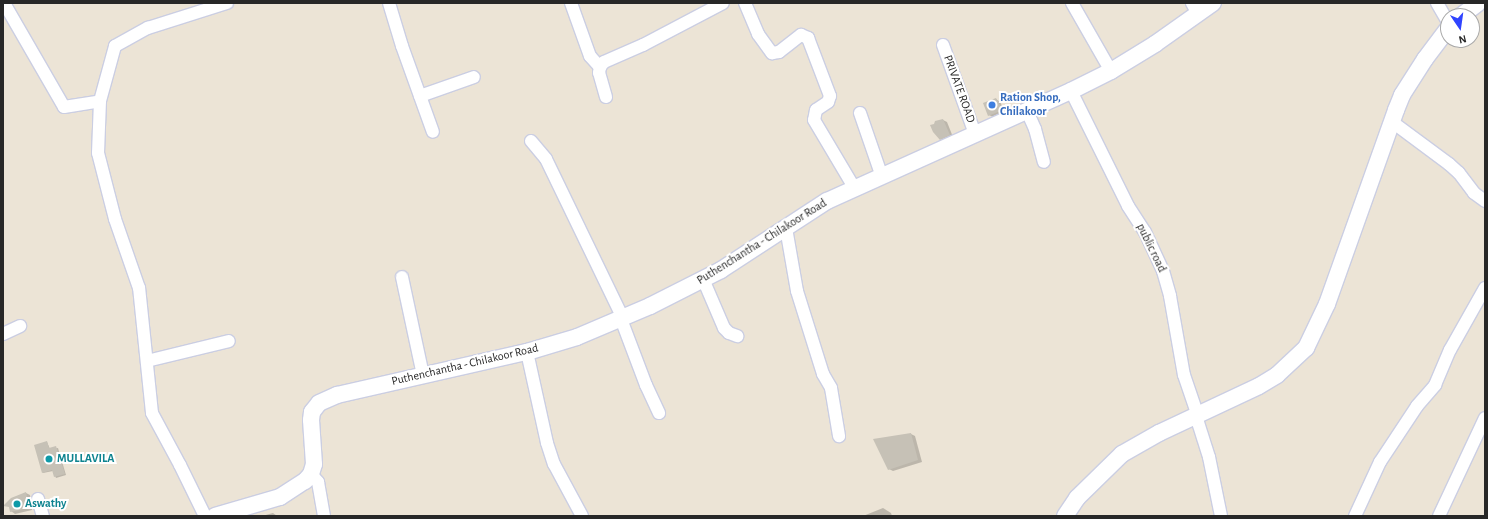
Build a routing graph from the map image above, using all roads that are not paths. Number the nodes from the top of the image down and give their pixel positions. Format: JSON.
{"nodes":[{"id":1,"x":4,"y":3,"type":"edge"},
{"id":2,"x":227,"y":3,"type":"edge"},
{"id":3,"x":389,"y":3,"type":"edge"},
{"id":4,"x":571,"y":3,"type":"edge"},
{"id":5,"x":723,"y":3,"type":"edge"},
{"id":6,"x":745,"y":3,"type":"edge"},
{"id":7,"x":1072,"y":3,"type":"edge"},
{"id":8,"x":1213,"y":3,"type":"edge"},
{"id":9,"x":1195,"y":8,"type":"edge"},
{"id":10,"x":1440,"y":39,"type":"edge"},
{"id":11,"x":943,"y":45,"type":"dead end"},
{"id":12,"x":600,"y":67,"type":"junction"},
{"id":13,"x":1111,"y":70,"type":"junction"},
{"id":14,"x":474,"y":77,"type":"dead end"},
{"id":15,"x":1071,"y":91,"type":"junction"},
{"id":16,"x":420,"y":96,"type":"junction"},
{"id":17,"x":606,"y":97,"type":"dead end"},
{"id":18,"x":100,"y":101,"type":"junction"},
{"id":19,"x":1027,"y":111,"type":"junction"},
{"id":20,"x":860,"y":113,"type":"dead end"},
{"id":21,"x":1391,"y":121,"type":"junction"},
{"id":22,"x":433,"y":132,"type":"dead end"},
{"id":23,"x":975,"y":134,"type":"junction"},
{"id":24,"x":531,"y":141,"type":"dead end"},
{"id":25,"x":1044,"y":162,"type":"dead end"},
{"id":26,"x":882,"y":177,"type":"junction"},
{"id":27,"x":854,"y":189,"type":"junction"},
{"id":28,"x":1485,"y":201,"type":"edge"},
{"id":29,"x":786,"y":228,"type":"junction"},
{"id":30,"x":402,"y":277,"type":"dead end"},
{"id":31,"x":703,"y":279,"type":"junction"},
{"id":32,"x":1485,"y":288,"type":"edge"},
{"id":33,"x":622,"y":319,"type":"junction"},
{"id":34,"x":20,"y":326,"type":"dead end"},
{"id":35,"x":3,"y":334,"type":"edge"},
{"id":36,"x":738,"y":336,"type":"dead end"},
{"id":37,"x":229,"y":341,"type":"dead end"},
{"id":38,"x":526,"y":352,"type":"junction"},
{"id":39,"x":151,"y":360,"type":"dead end"},
{"id":40,"x":423,"y":376,"type":"junction"},
{"id":41,"x":659,"y":413,"type":"dead end"},
{"id":42,"x":1197,"y":416,"type":"junction"},
{"id":43,"x":1485,"y":418,"type":"edge"},
{"id":44,"x":838,"y":436,"type":"dead end"},
{"id":45,"x":311,"y":474,"type":"junction"},
{"id":46,"x":38,"y":499,"type":"dead end"},
{"id":47,"x":240,"y":513,"type":"edge"},
{"id":48,"x":43,"y":516,"type":"edge"},
{"id":49,"x":205,"y":516,"type":"edge"},
{"id":50,"x":215,"y":516,"type":"edge"},
{"id":51,"x":324,"y":516,"type":"edge"},
{"id":52,"x":582,"y":516,"type":"edge"},
{"id":53,"x":1065,"y":516,"type":"edge"},
{"id":54,"x":1221,"y":516,"type":"edge"},
{"id":55,"x":1355,"y":516,"type":"edge"},
{"id":56,"x":1439,"y":516,"type":"edge"}],
"edges":[{"from":1,"to":18,"type":"street"},
{"from":2,"to":18,"type":"street"},
{"from":3,"to":16,"type":"street"},
{"from":4,"to":12,"type":"street"},
{"from":5,"to":12,"type":"street"},
{"from":6,"to":27,"type":"street"},
{"from":7,"to":13,"type":"street"},
{"from":8,"to":9,"type":"main road","name":"Puthenchantha - Chilakoor Road"},
{"from":9,"to":13,"type":"main road","name":"Puthenchantha - Chilakoor Road"},
{"from":10,"to":21,"type":"main road"},
{"from":11,"to":23,"type":"street","name":"PRIVATE ROAD"},
{"from":12,"to":17,"type":"street"},
{"from":13,"to":15,"type":"main road","name":"Puthenchantha - Chilakoor Road"},
{"from":14,"to":16,"type":"street"},
{"from":15,"to":19,"type":"main road","name":"Puthenchantha - Chilakoor Road"},
{"from":15,"to":42,"type":"street","name":"public road"},
{"from":16,"to":22,"type":"street"},
{"from":18,"to":49,"type":"street"},
{"from":19,"to":23,"type":"main road","name":"Puthenchantha - Chilakoor Road"},
{"from":19,"to":25,"type":"street"},
{"from":20,"to":26,"type":"street"},
{"from":21,"to":28,"type":"street"},
{"from":21,"to":42,"type":"main road"},
{"from":23,"to":26,"type":"main road","name":"Puthenchantha - Chilakoor Road"},
{"from":24,"to":33,"type":"street"},
{"from":26,"to":27,"type":"main road","name":"Puthenchantha - Chilakoor Road"},
{"from":27,"to":29,"type":"main road","name":"Puthenchantha - Chilakoor Road"},
{"from":29,"to":31,"type":"main road","name":"Puthenchantha - Chilakoor Road"},
{"from":29,"to":44,"type":"street"},
{"from":30,"to":40,"type":"street"},
{"from":31,"to":33,"type":"main road","name":"Puthenchantha - Chilakoor Road"},
{"from":31,"to":36,"type":"street"},
{"from":32,"to":55,"type":"street"},
{"from":33,"to":38,"type":"main road","name":"Puthenchantha - Chilakoor Road"},
{"from":33,"to":41,"type":"street"},
{"from":34,"to":35,"type":"street"},
{"from":37,"to":39,"type":"street"},
{"from":38,"to":40,"type":"main road","name":"Puthenchantha - Chilakoor Road"},
{"from":38,"to":52,"type":"street"},
{"from":40,"to":45,"type":"main road","name":"Puthenchantha - Chilakoor Road"},
{"from":42,"to":53,"type":"main road"},
{"from":42,"to":54,"type":"street","name":"public road"},
{"from":43,"to":56,"type":"street"},
{"from":45,"to":47,"type":"main road"},
{"from":45,"to":51,"type":"street"},
{"from":46,"to":48,"type":"street"},
{"from":47,"to":50,"type":"main road"}]}
